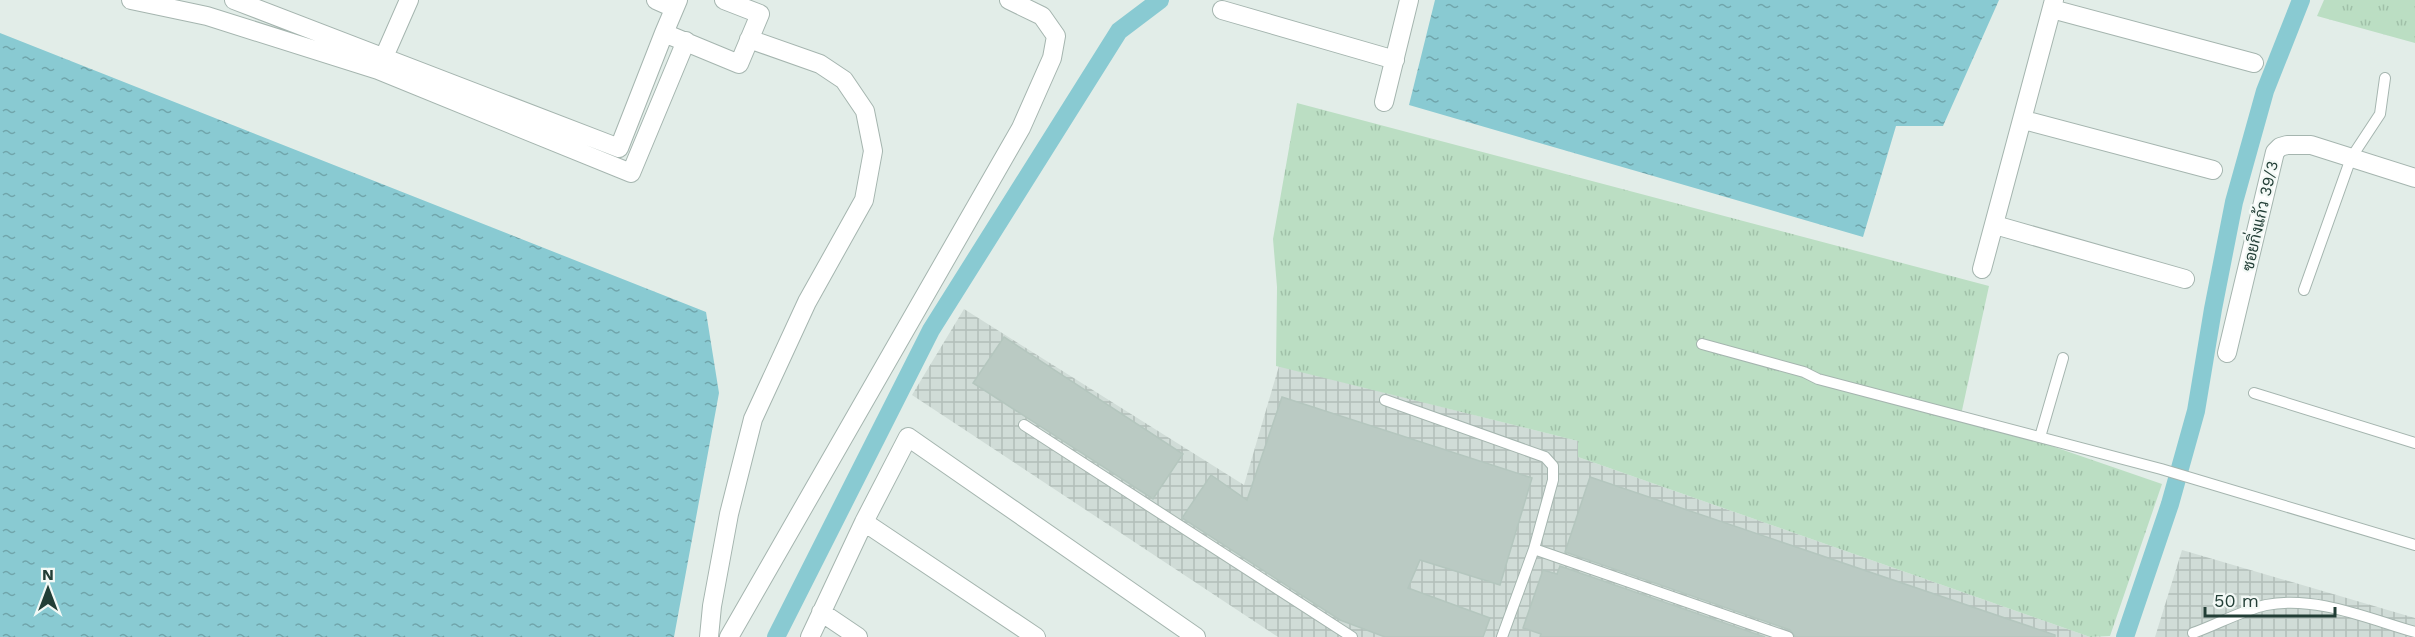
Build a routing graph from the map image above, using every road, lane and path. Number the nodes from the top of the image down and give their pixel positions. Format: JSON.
{"nodes":[{"id":1,"x":131,"y":0,"type":"edge"},
{"id":2,"x":234,"y":0,"type":"edge"},
{"id":3,"x":409,"y":0,"type":"edge"},
{"id":4,"x":656,"y":0,"type":"edge"},
{"id":5,"x":724,"y":0,"type":"edge"},
{"id":6,"x":1009,"y":0,"type":"edge"},
{"id":7,"x":1409,"y":0,"type":"edge"},
{"id":8,"x":676,"y":4,"type":"edge"},
{"id":9,"x":2053,"y":4,"type":"edge"},
{"id":10,"x":1222,"y":10,"type":"dead end"},
{"id":11,"x":664,"y":33,"type":"junction"},
{"id":12,"x":750,"y":39,"type":"junction"},
{"id":13,"x":686,"y":42,"type":"junction"},
{"id":14,"x":1395,"y":60,"type":"junction"},
{"id":15,"x":2254,"y":63,"type":"dead end"},
{"id":16,"x":381,"y":64,"type":"junction"},
{"id":17,"x":2385,"y":78,"type":"dead end"},
{"id":18,"x":1384,"y":102,"type":"dead end"},
{"id":19,"x":2024,"y":120,"type":"junction"},
{"id":20,"x":608,"y":144,"type":"junction"},
{"id":21,"x":2351,"y":158,"type":"junction"},
{"id":22,"x":599,"y":160,"type":"junction"},
{"id":23,"x":2213,"y":170,"type":"dead end"},
{"id":24,"x":2415,"y":178,"type":"edge"},
{"id":25,"x":1995,"y":225,"type":"junction"},
{"id":26,"x":1982,"y":269,"type":"dead end"},
{"id":27,"x":2185,"y":279,"type":"dead end"},
{"id":28,"x":2304,"y":290,"type":"dead end"},
{"id":29,"x":1702,"y":344,"type":"dead end"},
{"id":30,"x":2227,"y":353,"type":"dead end"},
{"id":31,"x":2063,"y":358,"type":"dead end"},
{"id":32,"x":2254,"y":393,"type":"dead end"},
{"id":33,"x":1385,"y":400,"type":"dead end"},
{"id":34,"x":1024,"y":425,"type":"dead end"},
{"id":35,"x":2040,"y":437,"type":"junction"},
{"id":36,"x":2415,"y":443,"type":"edge"},
{"id":37,"x":864,"y":522,"type":"junction"},
{"id":38,"x":2415,"y":545,"type":"edge"},
{"id":39,"x":1534,"y":549,"type":"junction"},
{"id":40,"x":821,"y":612,"type":"junction"},
{"id":41,"x":2415,"y":632,"type":"edge"},
{"id":42,"x":2193,"y":633,"type":"dead end"},
{"id":43,"x":709,"y":637,"type":"edge"},
{"id":44,"x":729,"y":637,"type":"edge"},
{"id":45,"x":810,"y":637,"type":"edge"},
{"id":46,"x":858,"y":637,"type":"edge"},
{"id":47,"x":1036,"y":637,"type":"edge"},
{"id":48,"x":1196,"y":637,"type":"edge"},
{"id":49,"x":1352,"y":637,"type":"edge"},
{"id":50,"x":1502,"y":637,"type":"edge"},
{"id":51,"x":1788,"y":637,"type":"edge"}],
"edges":[{"from":1,"to":16,"type":"street"},
{"from":2,"to":16,"type":"street"},
{"from":3,"to":16,"type":"street"},
{"from":4,"to":8,"type":"street"},
{"from":5,"to":12,"type":"street"},
{"from":6,"to":44,"type":"street"},
{"from":7,"to":14,"type":"street"},
{"from":8,"to":11,"type":"street"},
{"from":9,"to":15,"type":"street"},
{"from":9,"to":19,"type":"street"},
{"from":10,"to":14,"type":"street"},
{"from":11,"to":13,"type":"street"},
{"from":11,"to":20,"type":"street"},
{"from":12,"to":13,"type":"street"},
{"from":12,"to":43,"type":"street"},
{"from":13,"to":22,"type":"street"},
{"from":14,"to":18,"type":"street"},
{"from":16,"to":20,"type":"street"},
{"from":16,"to":22,"type":"street"},
{"from":17,"to":21,"type":"lane"},
{"from":19,"to":23,"type":"street"},
{"from":19,"to":25,"type":"street"},
{"from":20,"to":22,"type":"street"},
{"from":21,"to":24,"type":"street","name":"ซอยกิ่งแก้ว 39/3"},
{"from":21,"to":28,"type":"lane"},
{"from":21,"to":30,"type":"street","name":"ซอยกิ่งแก้ว 39/3"},
{"from":25,"to":26,"type":"street"},
{"from":25,"to":27,"type":"street"},
{"from":29,"to":35,"type":"lane"},
{"from":31,"to":35,"type":"lane"},
{"from":32,"to":36,"type":"lane"},
{"from":33,"to":39,"type":"lane"},
{"from":34,"to":49,"type":"lane"},
{"from":35,"to":38,"type":"lane"},
{"from":37,"to":40,"type":"street"},
{"from":37,"to":47,"type":"street"},
{"from":37,"to":48,"type":"street"},
{"from":39,"to":50,"type":"lane"},
{"from":39,"to":51,"type":"lane"},
{"from":40,"to":45,"type":"street"},
{"from":40,"to":46,"type":"street"},
{"from":41,"to":42,"type":"lane"}]}
